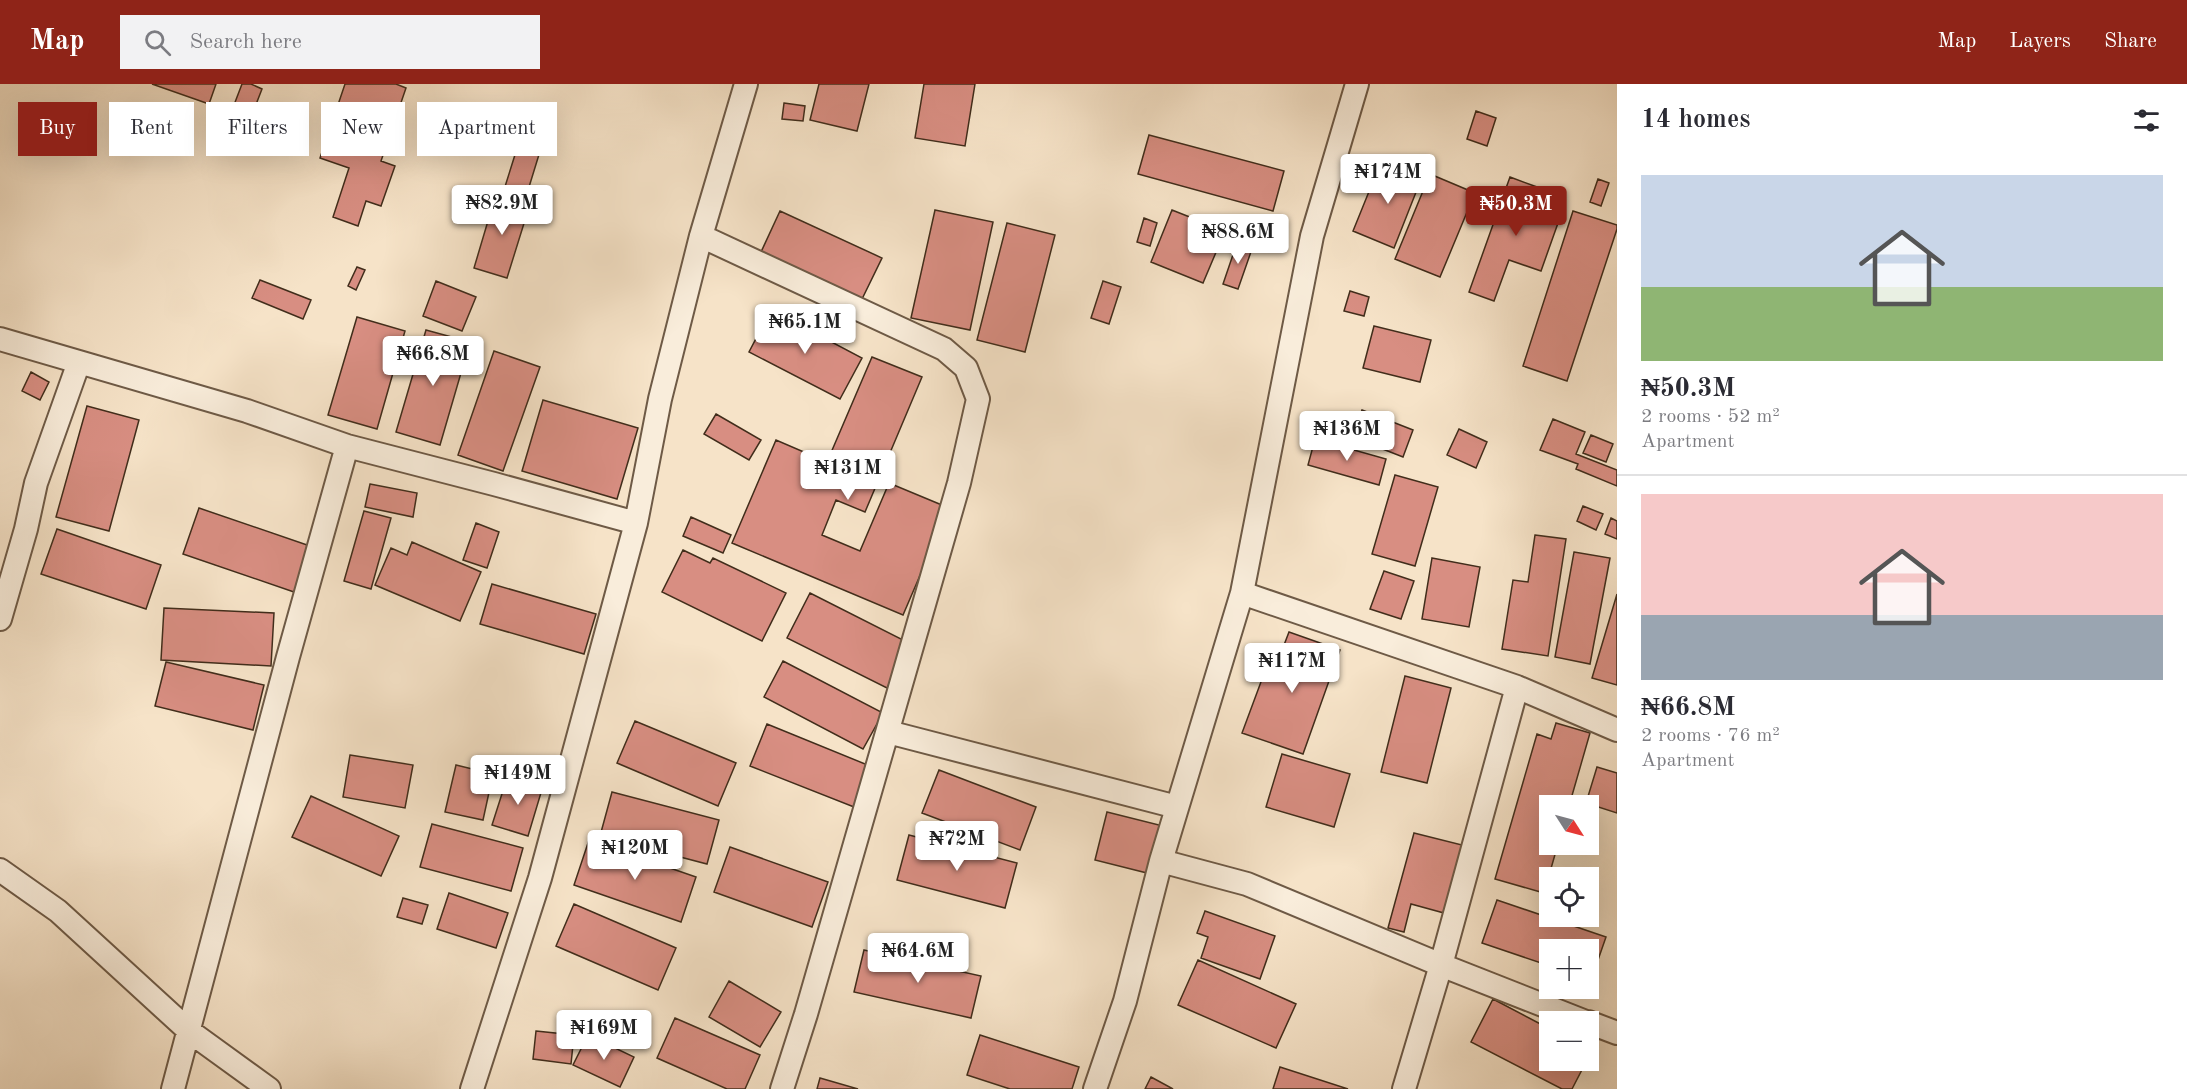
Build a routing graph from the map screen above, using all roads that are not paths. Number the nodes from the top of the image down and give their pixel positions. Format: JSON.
{"nodes":[{"id":1,"x":746,"y":84,"type":"edge"},
{"id":2,"x":1357,"y":84,"type":"edge"},
{"id":3,"x":701,"y":236,"type":"junction"},
{"id":4,"x":0,"y":339,"type":"edge"},
{"id":5,"x":79,"y":362,"type":"junction"},
{"id":6,"x":347,"y":446,"type":"junction"},
{"id":7,"x":636,"y":524,"type":"junction"},
{"id":8,"x":1242,"y":593,"type":"junction"},
{"id":9,"x":0,"y":619,"type":"edge"},
{"id":10,"x":1516,"y":687,"type":"junction"},
{"id":11,"x":1617,"y":730,"type":"edge"},
{"id":12,"x":888,"y":732,"type":"junction"},
{"id":13,"x":1177,"y":807,"type":"junction"},
{"id":14,"x":1161,"y":861,"type":"junction"},
{"id":15,"x":0,"y":870,"type":"edge"},
{"id":16,"x":1441,"y":965,"type":"junction"},
{"id":17,"x":1559,"y":1011,"type":"edge"},
{"id":18,"x":1599,"y":1027,"type":"edge"},
{"id":19,"x":189,"y":1031,"type":"junction"},
{"id":20,"x":1617,"y":1034,"type":"edge"},
{"id":21,"x":173,"y":1089,"type":"edge"},
{"id":22,"x":269,"y":1089,"type":"edge"},
{"id":23,"x":472,"y":1089,"type":"edge"},
{"id":24,"x":782,"y":1089,"type":"edge"},
{"id":25,"x":1095,"y":1089,"type":"edge"},
{"id":26,"x":1404,"y":1089,"type":"edge"}],
"edges":[{"from":1,"to":3,"type":"street"},
{"from":2,"to":8,"type":"street"},
{"from":3,"to":7,"type":"street"},
{"from":3,"to":12,"type":"street"},
{"from":4,"to":5,"type":"street"},
{"from":5,"to":6,"type":"street"},
{"from":5,"to":9,"type":"street"},
{"from":6,"to":7,"type":"street"},
{"from":6,"to":19,"type":"street"},
{"from":7,"to":23,"type":"street"},
{"from":8,"to":10,"type":"street"},
{"from":8,"to":13,"type":"street"},
{"from":10,"to":11,"type":"street"},
{"from":10,"to":16,"type":"street"},
{"from":12,"to":13,"type":"street"},
{"from":12,"to":24,"type":"street"},
{"from":13,"to":14,"type":"street"},
{"from":14,"to":16,"type":"street"},
{"from":14,"to":25,"type":"street"},
{"from":15,"to":19,"type":"street"},
{"from":16,"to":17,"type":"street"},
{"from":16,"to":26,"type":"street"},
{"from":18,"to":20,"type":"street"},
{"from":19,"to":21,"type":"street"},
{"from":19,"to":22,"type":"street"}]}
